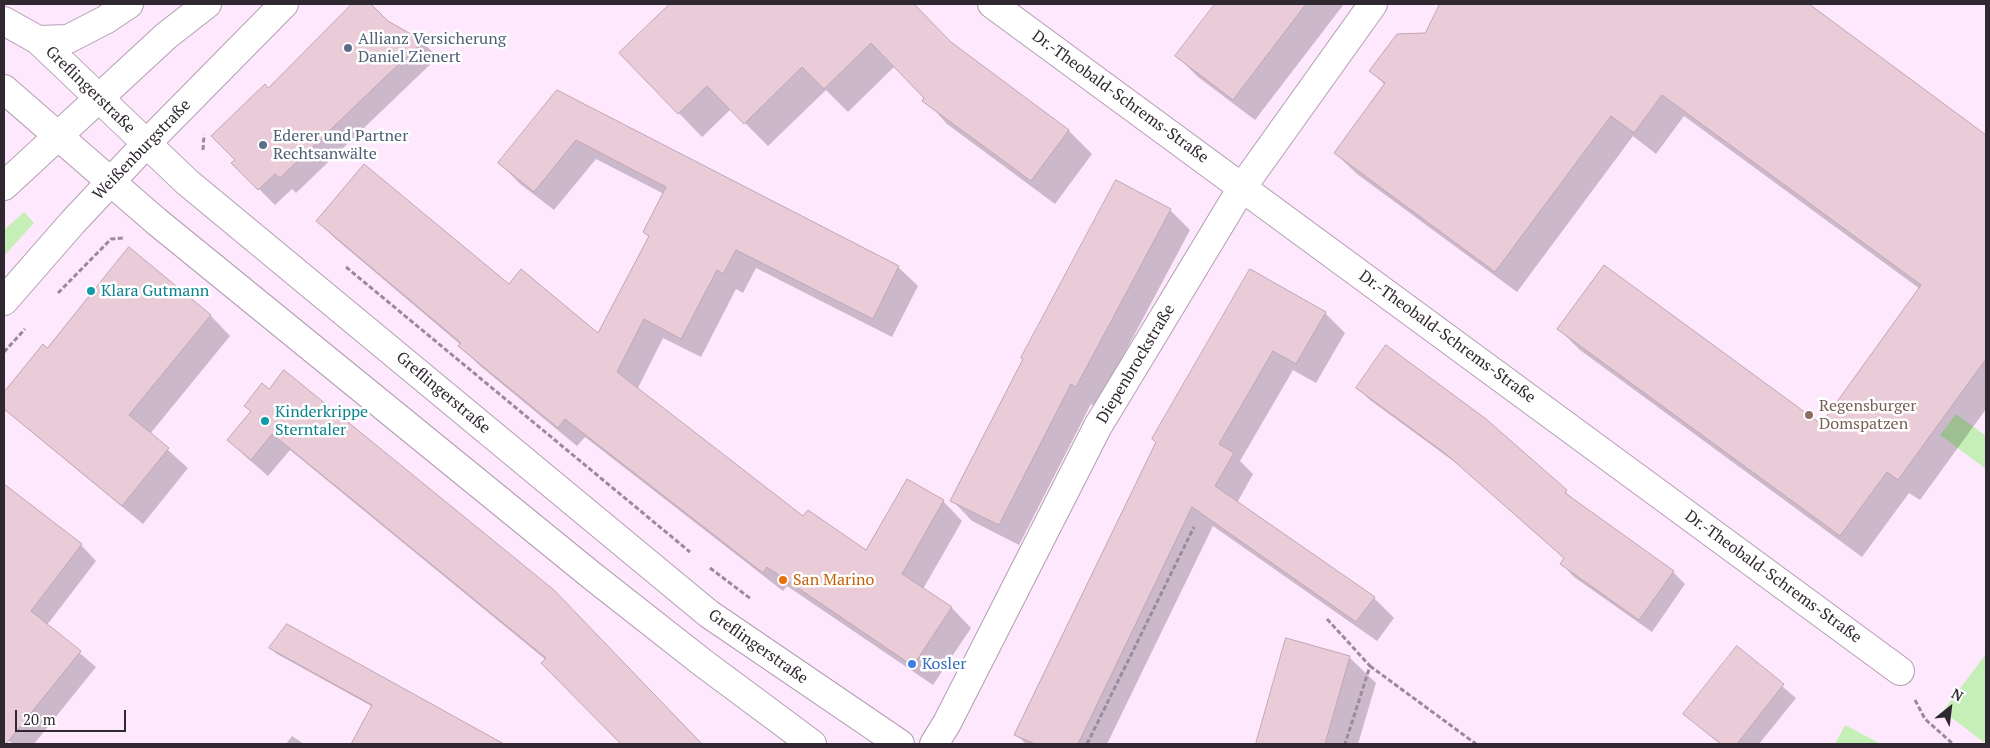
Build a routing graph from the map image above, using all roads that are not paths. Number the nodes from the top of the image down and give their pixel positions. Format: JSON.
{"nodes":[{"id":1,"x":129,"y":4,"type":"edge"},
{"id":2,"x":207,"y":4,"type":"edge"},
{"id":3,"x":284,"y":4,"type":"edge"},
{"id":4,"x":992,"y":4,"type":"edge"},
{"id":5,"x":1373,"y":4,"type":"edge"},
{"id":6,"x":4,"y":21,"type":"edge"},
{"id":7,"x":38,"y":40,"type":"junction"},
{"id":8,"x":4,"y":89,"type":"edge"},
{"id":9,"x":99,"y":98,"type":"junction"},
{"id":10,"x":58,"y":137,"type":"junction"},
{"id":11,"x":146,"y":144,"type":"junction"},
{"id":12,"x":110,"y":182,"type":"junction"},
{"id":13,"x":4,"y":186,"type":"edge"},
{"id":14,"x":1243,"y":186,"type":"junction"},
{"id":15,"x":4,"y":300,"type":"edge"},
{"id":16,"x":1900,"y":671,"type":"road end"},
{"id":17,"x":812,"y":744,"type":"edge"},
{"id":18,"x":900,"y":744,"type":"edge"},
{"id":19,"x":934,"y":744,"type":"edge"}],
"edges":[{"from":1,"to":7,"type":"street"},
{"from":2,"to":9,"type":"street"},
{"from":3,"to":11,"type":"street","name":"Weißenburgstraße"},
{"from":4,"to":14,"type":"street","name":"Dr.-Theobald-Schrems-Straße"},
{"from":5,"to":14,"type":"street","name":"Diepenbrockstraße"},
{"from":6,"to":7,"type":"street","name":"Greflingerstraße"},
{"from":7,"to":9,"type":"street","name":"Greflingerstraße"},
{"from":8,"to":10,"type":"street"},
{"from":9,"to":10,"type":"street"},
{"from":9,"to":11,"type":"street","name":"Greflingerstraße"},
{"from":10,"to":12,"type":"street"},
{"from":10,"to":13,"type":"street"},
{"from":11,"to":12,"type":"street","name":"Weißenburgstraße"},
{"from":11,"to":18,"type":"street","name":"Greflingerstraße"},
{"from":12,"to":15,"type":"street","name":"Weißenburgstraße"},
{"from":12,"to":17,"type":"street"},
{"from":14,"to":16,"type":"street","name":"Dr.-Theobald-Schrems-Straße"},
{"from":14,"to":19,"type":"street","name":"Diepenbrockstraße"}]}
